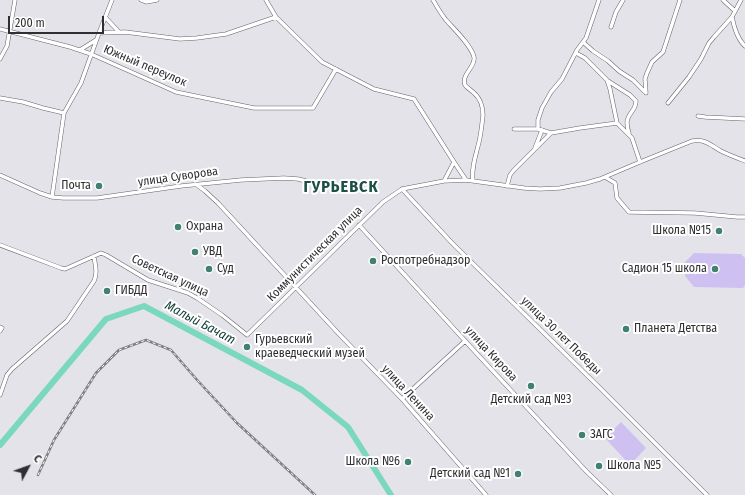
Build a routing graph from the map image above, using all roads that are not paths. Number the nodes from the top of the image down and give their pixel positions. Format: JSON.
{"nodes":[{"id":1,"x":15,"y":0,"type":"edge"},
{"id":2,"x":112,"y":0,"type":"edge"},
{"id":3,"x":141,"y":0,"type":"edge"},
{"id":4,"x":157,"y":0,"type":"edge"},
{"id":5,"x":266,"y":0,"type":"edge"},
{"id":6,"x":433,"y":0,"type":"edge"},
{"id":7,"x":599,"y":0,"type":"edge"},
{"id":8,"x":624,"y":0,"type":"edge"},
{"id":9,"x":680,"y":0,"type":"edge"},
{"id":10,"x":723,"y":0,"type":"edge"},
{"id":11,"x":741,"y":0,"type":"edge"},
{"id":12,"x":735,"y":11,"type":"junction"},
{"id":13,"x":276,"y":16,"type":"junction"},
{"id":14,"x":105,"y":17,"type":"junction"},
{"id":15,"x":732,"y":17,"type":"junction"},
{"id":16,"x":610,"y":27,"type":"dead end"},
{"id":17,"x":0,"y":29,"type":"edge"},
{"id":18,"x":9,"y":32,"type":"junction"},
{"id":19,"x":120,"y":32,"type":"junction"},
{"id":20,"x":99,"y":33,"type":"junction"},
{"id":21,"x":96,"y":40,"type":"junction"},
{"id":22,"x":583,"y":42,"type":"junction"},
{"id":23,"x":745,"y":46,"type":"edge"},
{"id":24,"x":80,"y":50,"type":"junction"},
{"id":25,"x":576,"y":53,"type":"junction"},
{"id":26,"x":91,"y":54,"type":"junction"},
{"id":27,"x":0,"y":59,"type":"edge"},
{"id":28,"x":336,"y":69,"type":"junction"},
{"id":29,"x":607,"y":80,"type":"junction"},
{"id":30,"x":0,"y":98,"type":"edge"},
{"id":31,"x":668,"y":103,"type":"dead end"},
{"id":32,"x":64,"y":113,"type":"junction"},
{"id":33,"x":698,"y":116,"type":"dead end"},
{"id":34,"x":745,"y":119,"type":"edge"},
{"id":35,"x":617,"y":123,"type":"junction"},
{"id":36,"x":514,"y":128,"type":"dead end"},
{"id":37,"x":540,"y":129,"type":"junction"},
{"id":38,"x":551,"y":134,"type":"junction"},
{"id":39,"x":629,"y":134,"type":"junction"},
{"id":40,"x":534,"y":150,"type":"junction"},
{"id":41,"x":745,"y":161,"type":"edge"},
{"id":42,"x":454,"y":162,"type":"junction"},
{"id":43,"x":640,"y":162,"type":"junction"},
{"id":44,"x":0,"y":175,"type":"edge"},
{"id":45,"x":605,"y":177,"type":"junction"},
{"id":46,"x":466,"y":180,"type":"junction"},
{"id":47,"x":306,"y":181,"type":"dead end"},
{"id":48,"x":444,"y":181,"type":"junction"},
{"id":49,"x":473,"y":181,"type":"junction"},
{"id":50,"x":197,"y":185,"type":"junction"},
{"id":51,"x":507,"y":186,"type":"junction"},
{"id":52,"x":402,"y":189,"type":"junction"},
{"id":53,"x":52,"y":197,"type":"junction"},
{"id":54,"x":745,"y":217,"type":"edge"},
{"id":55,"x":359,"y":225,"type":"junction"},
{"id":56,"x":0,"y":245,"type":"edge"},
{"id":57,"x":94,"y":256,"type":"junction"},
{"id":58,"x":296,"y":288,"type":"junction"},
{"id":59,"x":247,"y":335,"type":"joint"},
{"id":60,"x":465,"y":341,"type":"junction"},
{"id":61,"x":0,"y":395,"type":"edge"},
{"id":62,"x":402,"y":399,"type":"junction"},
{"id":63,"x":486,"y":495,"type":"edge"},
{"id":64,"x":609,"y":495,"type":"edge"},
{"id":65,"x":707,"y":495,"type":"edge"}],
"edges":[{"from":1,"to":18,"type":"street"},
{"from":2,"to":14,"type":"street"},
{"from":3,"to":4,"type":"street"},
{"from":5,"to":13,"type":"street"},
{"from":6,"to":49,"type":"street"},
{"from":7,"to":22,"type":"street"},
{"from":8,"to":16,"type":"street"},
{"from":9,"to":22,"type":"street"},
{"from":10,"to":12,"type":"street"},
{"from":11,"to":12,"type":"street"},
{"from":12,"to":15,"type":"street"},
{"from":13,"to":19,"type":"street"},
{"from":13,"to":28,"type":"street"},
{"from":14,"to":19,"type":"street"},
{"from":14,"to":20,"type":"street"},
{"from":15,"to":23,"type":"street"},
{"from":15,"to":31,"type":"street"},
{"from":17,"to":18,"type":"street"},
{"from":18,"to":24,"type":"street"},
{"from":18,"to":27,"type":"street"},
{"from":19,"to":20,"type":"street"},
{"from":20,"to":21,"type":"street"},
{"from":21,"to":24,"type":"street"},
{"from":21,"to":26,"type":"street"},
{"from":22,"to":25,"type":"street"},
{"from":24,"to":26,"type":"street"},
{"from":25,"to":29,"type":"street"},
{"from":25,"to":37,"type":"street"},
{"from":26,"to":28,"type":"street","name":"Южный переулок"},
{"from":26,"to":32,"type":"street"},
{"from":28,"to":42,"type":"street"},
{"from":29,"to":35,"type":"street"},
{"from":29,"to":39,"type":"street"},
{"from":30,"to":32,"type":"street"},
{"from":32,"to":53,"type":"street"},
{"from":33,"to":34,"type":"street"},
{"from":35,"to":38,"type":"street"},
{"from":35,"to":39,"type":"street"},
{"from":36,"to":37,"type":"street"},
{"from":37,"to":38,"type":"street"},
{"from":37,"to":40,"type":"street"},
{"from":38,"to":40,"type":"street"},
{"from":39,"to":43,"type":"street"},
{"from":40,"to":51,"type":"street"},
{"from":41,"to":43,"type":"street","name":"Коммунистическая улица"},
{"from":42,"to":46,"type":"street"},
{"from":42,"to":48,"type":"street"},
{"from":43,"to":45,"type":"street","name":"Коммунистическая улица"},
{"from":44,"to":53,"type":"street","name":"улица Суворова"},
{"from":45,"to":51,"type":"street","name":"Коммунистическая улица"},
{"from":45,"to":54,"type":"street"},
{"from":46,"to":48,"type":"street","name":"Коммунистическая улица"},
{"from":46,"to":49,"type":"street","name":"Коммунистическая улица"},
{"from":47,"to":50,"type":"street","name":"улица Суворова"},
{"from":48,"to":52,"type":"street","name":"Коммунистическая улица"},
{"from":49,"to":51,"type":"street","name":"Коммунистическая улица"},
{"from":50,"to":53,"type":"street","name":"улица Суворова"},
{"from":50,"to":58,"type":"street","name":"улица Ленина"},
{"from":52,"to":55,"type":"street","name":"Коммунистическая улица"},
{"from":52,"to":65,"type":"street","name":"улица 30 лет Победы"},
{"from":55,"to":58,"type":"street","name":"Коммунистическая улица"},
{"from":55,"to":60,"type":"street","name":"улица Кирова"},
{"from":56,"to":57,"type":"street"},
{"from":57,"to":59,"type":"street","name":"Советская улица"},
{"from":57,"to":61,"type":"street"},
{"from":58,"to":59,"type":"street","name":"Коммунистическая улица"},
{"from":58,"to":62,"type":"street","name":"улица Ленина"},
{"from":60,"to":62,"type":"street"},
{"from":60,"to":64,"type":"street","name":"улица Кирова"},
{"from":62,"to":63,"type":"street","name":"улица Ленина"}]}
